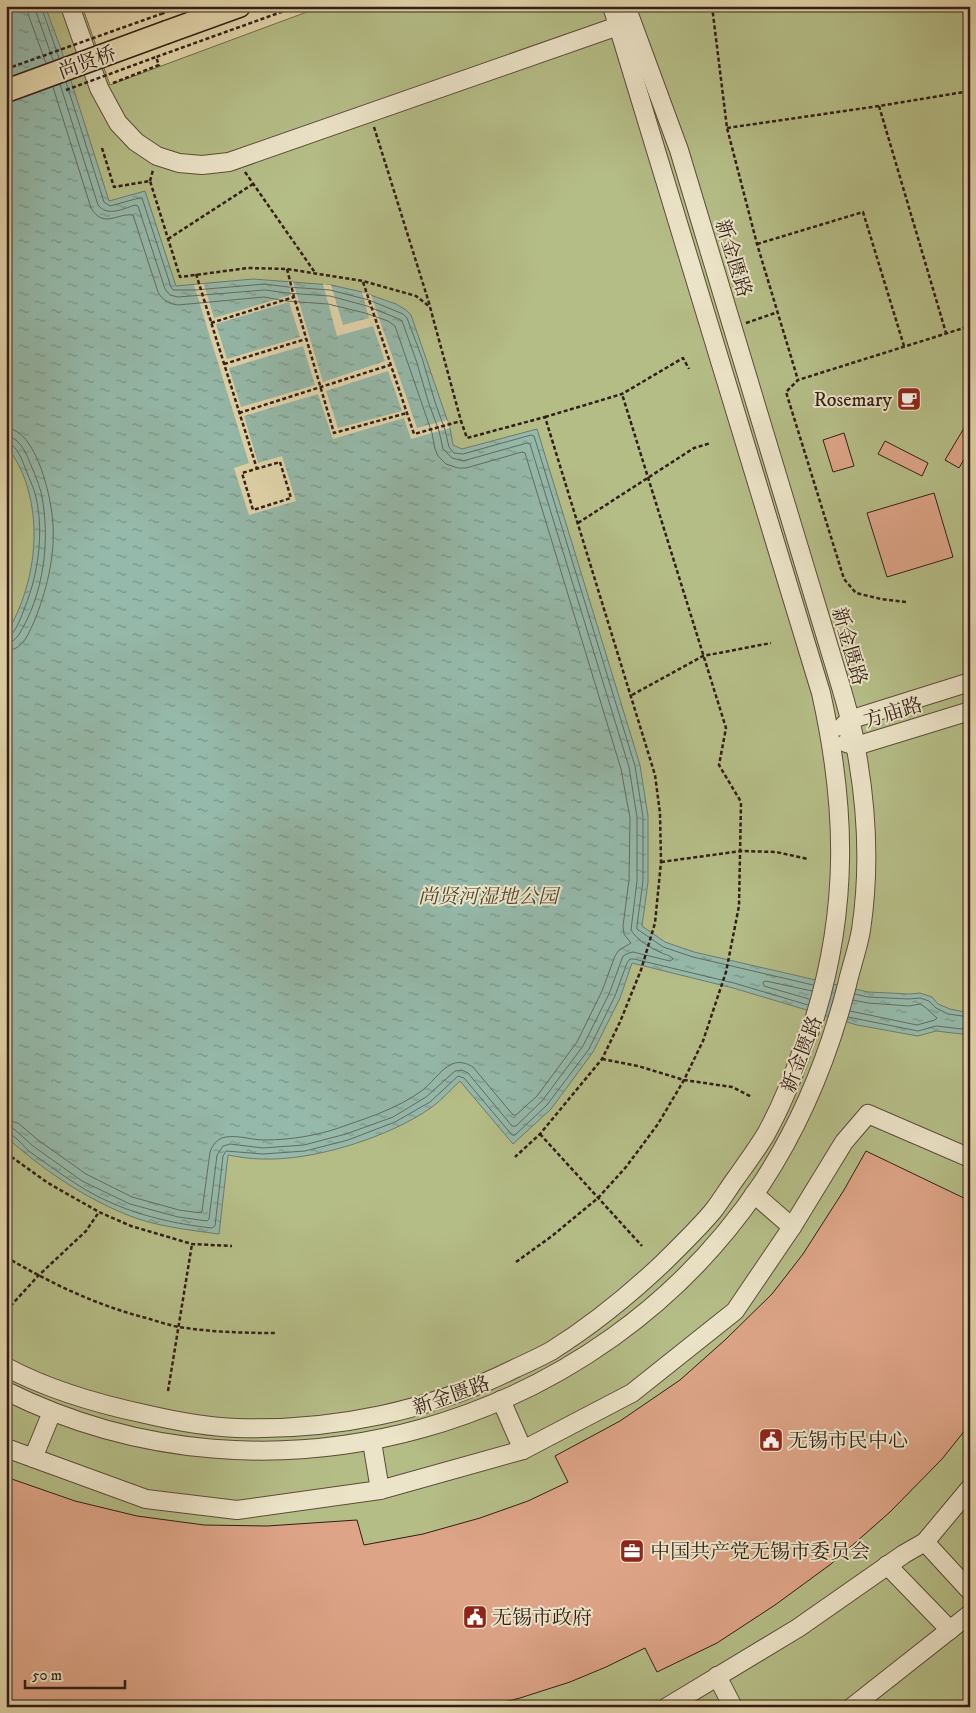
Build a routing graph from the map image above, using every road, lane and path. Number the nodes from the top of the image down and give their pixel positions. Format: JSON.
{"nodes":[{"id":1,"x":70,"y":6,"type":"edge"},
{"id":2,"x":181,"y":6,"type":"edge"},
{"id":3,"x":239,"y":6,"type":"edge"},
{"id":4,"x":298,"y":6,"type":"edge"},
{"id":5,"x":612,"y":6,"type":"edge"},
{"id":6,"x":626,"y":6,"type":"edge"},
{"id":7,"x":712,"y":6,"type":"edge"},
{"id":8,"x":164,"y":23,"type":"junction"},
{"id":9,"x":618,"y":26,"type":"junction"},
{"id":10,"x":156,"y":57,"type":"junction"},
{"id":11,"x":6,"y":69,"type":"edge"},
{"id":12,"x":99,"y":88,"type":"junction"},
{"id":13,"x":6,"y":91,"type":"edge"},
{"id":14,"x":62,"y":91,"type":"dead end"},
{"id":15,"x":970,"y":91,"type":"edge"},
{"id":16,"x":879,"y":106,"type":"junction"},
{"id":17,"x":369,"y":112,"type":"junction"},
{"id":18,"x":727,"y":128,"type":"junction"},
{"id":19,"x":102,"y":148,"type":"dead end"},
{"id":20,"x":235,"y":159,"type":"junction"},
{"id":21,"x":253,"y":184,"type":"junction"},
{"id":22,"x":168,"y":239,"type":"junction"},
{"id":23,"x":758,"y":244,"type":"junction"},
{"id":24,"x":288,"y":269,"type":"junction"},
{"id":25,"x":196,"y":274,"type":"junction"},
{"id":26,"x":316,"y":274,"type":"junction"},
{"id":27,"x":363,"y":282,"type":"junction"},
{"id":28,"x":294,"y":297,"type":"junction"},
{"id":29,"x":430,"y":307,"type":"junction"},
{"id":30,"x":778,"y":312,"type":"junction"},
{"id":31,"x":211,"y":323,"type":"junction"},
{"id":32,"x":970,"y":326,"type":"edge"},
{"id":33,"x":732,"y":328,"type":"junction"},
{"id":34,"x":946,"y":333,"type":"junction"},
{"id":35,"x":307,"y":339,"type":"junction"},
{"id":36,"x":904,"y":346,"type":"junction"},
{"id":37,"x":224,"y":364,"type":"junction"},
{"id":38,"x":390,"y":365,"type":"junction"},
{"id":39,"x":689,"y":369,"type":"dead end"},
{"id":40,"x":798,"y":380,"type":"junction"},
{"id":41,"x":321,"y":388,"type":"junction"},
{"id":42,"x":622,"y":394,"type":"junction"},
{"id":43,"x":407,"y":413,"type":"junction"},
{"id":44,"x":239,"y":414,"type":"junction"},
{"id":45,"x":545,"y":417,"type":"junction"},
{"id":46,"x":460,"y":421,"type":"junction"},
{"id":47,"x":711,"y":443,"type":"dead end"},
{"id":48,"x":257,"y":469,"type":"junction"},
{"id":49,"x":648,"y":478,"type":"junction"},
{"id":50,"x":578,"y":523,"type":"junction"},
{"id":51,"x":906,"y":602,"type":"dead end"},
{"id":52,"x":771,"y":642,"type":"dead end"},
{"id":53,"x":703,"y":656,"type":"junction"},
{"id":54,"x":970,"y":682,"type":"edge"},
{"id":55,"x":632,"y":696,"type":"junction"},
{"id":56,"x":970,"y":711,"type":"edge"},
{"id":57,"x":850,"y":720,"type":"junction"},
{"id":58,"x":831,"y":738,"type":"junction"},
{"id":59,"x":856,"y":746,"type":"junction"},
{"id":60,"x":741,"y":850,"type":"junction"},
{"id":61,"x":808,"y":859,"type":"dead end"},
{"id":62,"x":661,"y":862,"type":"junction"},
{"id":63,"x":602,"y":1059,"type":"junction"},
{"id":64,"x":684,"y":1080,"type":"junction"},
{"id":65,"x":752,"y":1098,"type":"dead end"},
{"id":66,"x":540,"y":1134,"type":"junction"},
{"id":67,"x":6,"y":1153,"type":"edge"},
{"id":68,"x":515,"y":1158,"type":"dead end"},
{"id":69,"x":970,"y":1158,"type":"edge"},
{"id":70,"x":754,"y":1194,"type":"junction"},
{"id":71,"x":598,"y":1198,"type":"junction"},
{"id":72,"x":99,"y":1212,"type":"junction"},
{"id":73,"x":792,"y":1228,"type":"junction"},
{"id":74,"x":192,"y":1244,"type":"junction"},
{"id":75,"x":232,"y":1246,"type":"dead end"},
{"id":76,"x":642,"y":1246,"type":"dead end"},
{"id":77,"x":6,"y":1257,"type":"edge"},
{"id":78,"x":665,"y":1261,"type":"junction"},
{"id":79,"x":516,"y":1262,"type":"dead end"},
{"id":80,"x":38,"y":1276,"type":"junction"},
{"id":81,"x":684,"y":1276,"type":"junction"},
{"id":82,"x":638,"y":1286,"type":"junction"},
{"id":83,"x":655,"y":1304,"type":"junction"},
{"id":84,"x":6,"y":1311,"type":"edge"},
{"id":85,"x":179,"y":1327,"type":"junction"},
{"id":86,"x":275,"y":1333,"type":"dead end"},
{"id":87,"x":6,"y":1367,"type":"edge"},
{"id":88,"x":168,"y":1391,"type":"dead end"},
{"id":89,"x":6,"y":1392,"type":"edge"},
{"id":90,"x":501,"y":1400,"type":"junction"},
{"id":91,"x":52,"y":1412,"type":"junction"},
{"id":92,"x":190,"y":1423,"type":"junction"},
{"id":93,"x":236,"y":1428,"type":"junction"},
{"id":94,"x":372,"y":1442,"type":"junction"},
{"id":95,"x":188,"y":1447,"type":"junction"},
{"id":96,"x":6,"y":1448,"type":"edge"},
{"id":97,"x":524,"y":1450,"type":"junction"},
{"id":98,"x":234,"y":1451,"type":"junction"},
{"id":99,"x":34,"y":1458,"type":"junction"},
{"id":100,"x":970,"y":1488,"type":"edge"},
{"id":101,"x":380,"y":1490,"type":"junction"},
{"id":102,"x":925,"y":1542,"type":"junction"},
{"id":103,"x":887,"y":1566,"type":"junction"},
{"id":104,"x":970,"y":1591,"type":"edge"},
{"id":105,"x":970,"y":1614,"type":"edge"},
{"id":106,"x":950,"y":1630,"type":"junction"},
{"id":107,"x":717,"y":1676,"type":"junction"},
{"id":108,"x":666,"y":1707,"type":"edge"},
{"id":109,"x":733,"y":1707,"type":"edge"},
{"id":110,"x":852,"y":1707,"type":"edge"}],
"edges":[{"from":1,"to":12,"type":"street"},
{"from":2,"to":8,"type":"path"},
{"from":3,"to":8,"type":"main road","name":"尚贤桥"},
{"from":4,"to":10,"type":"path"},
{"from":5,"to":9,"type":"street","name":"新金匮路"},
{"from":6,"to":33,"type":"street","name":"新金匮路"},
{"from":7,"to":18,"type":"path"},
{"from":8,"to":11,"type":"path","bridge":true},
{"from":8,"to":13,"type":"main road","name":"尚贤桥","bridge":true},
{"from":9,"to":17,"type":"street"},
{"from":9,"to":58,"type":"street","name":"新金匮路"},
{"from":10,"to":12,"type":"path"},
{"from":10,"to":14,"type":"path","bridge":true},
{"from":12,"to":20,"type":"street"},
{"from":15,"to":16,"type":"path"},
{"from":16,"to":18,"type":"path"},
{"from":16,"to":34,"type":"path"},
{"from":17,"to":20,"type":"street"},
{"from":17,"to":29,"type":"path"},
{"from":18,"to":23,"type":"path"},
{"from":19,"to":22,"type":"path"},
{"from":20,"to":21,"type":"path"},
{"from":21,"to":22,"type":"path"},
{"from":21,"to":26,"type":"path"},
{"from":22,"to":25,"type":"path"},
{"from":23,"to":30,"type":"path"},
{"from":23,"to":36,"type":"path"},
{"from":24,"to":25,"type":"path"},
{"from":24,"to":26,"type":"path"},
{"from":24,"to":28,"type":"path"},
{"from":25,"to":31,"type":"path"},
{"from":26,"to":27,"type":"path"},
{"from":27,"to":29,"type":"path"},
{"from":27,"to":38,"type":"path"},
{"from":28,"to":31,"type":"path"},
{"from":28,"to":35,"type":"path"},
{"from":29,"to":46,"type":"path"},
{"from":30,"to":33,"type":"path"},
{"from":30,"to":40,"type":"path"},
{"from":31,"to":37,"type":"path"},
{"from":32,"to":34,"type":"path"},
{"from":33,"to":57,"type":"street","name":"新金匮路"},
{"from":34,"to":36,"type":"path"},
{"from":35,"to":37,"type":"path"},
{"from":35,"to":41,"type":"path"},
{"from":36,"to":40,"type":"path"},
{"from":37,"to":44,"type":"path"},
{"from":38,"to":41,"type":"path"},
{"from":38,"to":43,"type":"path"},
{"from":39,"to":42,"type":"path"},
{"from":40,"to":51,"type":"path"},
{"from":41,"to":43,"type":"path"},
{"from":41,"to":44,"type":"path"},
{"from":42,"to":45,"type":"path"},
{"from":42,"to":49,"type":"path"},
{"from":43,"to":46,"type":"path"},
{"from":44,"to":48,"type":"path"},
{"from":45,"to":46,"type":"path"},
{"from":45,"to":50,"type":"path"},
{"from":47,"to":49,"type":"path"},
{"from":48,"to":48,"type":"path"},
{"from":49,"to":50,"type":"path"},
{"from":49,"to":53,"type":"path"},
{"from":50,"to":55,"type":"path"},
{"from":52,"to":53,"type":"path"},
{"from":53,"to":55,"type":"path"},
{"from":53,"to":60,"type":"path"},
{"from":54,"to":57,"type":"street","name":"方庙路"},
{"from":55,"to":62,"type":"path"},
{"from":56,"to":59,"type":"street","name":"方庙路"},
{"from":57,"to":58,"type":"street","name":"方庙路"},
{"from":57,"to":59,"type":"street","name":"新金匮路"},
{"from":58,"to":59,"type":"street","name":"方庙路"},
{"from":58,"to":78,"type":"street","name":"新金匮路"},
{"from":59,"to":70,"type":"street","name":"新金匮路"},
{"from":60,"to":61,"type":"path"},
{"from":60,"to":62,"type":"path"},
{"from":60,"to":64,"type":"path"},
{"from":62,"to":63,"type":"path"},
{"from":63,"to":64,"type":"path"},
{"from":63,"to":66,"type":"path"},
{"from":64,"to":65,"type":"path"},
{"from":64,"to":71,"type":"path"},
{"from":66,"to":68,"type":"path"},
{"from":66,"to":71,"type":"path"},
{"from":67,"to":72,"type":"path"},
{"from":69,"to":73,"type":"street"},
{"from":70,"to":73,"type":"street"},
{"from":70,"to":81,"type":"street","name":"新金匮路"},
{"from":71,"to":76,"type":"path"},
{"from":71,"to":79,"type":"path"},
{"from":72,"to":74,"type":"path"},
{"from":72,"to":80,"type":"path"},
{"from":73,"to":97,"type":"street"},
{"from":74,"to":75,"type":"path"},
{"from":74,"to":85,"type":"path"},
{"from":77,"to":80,"type":"path"},
{"from":78,"to":81,"type":"street"},
{"from":78,"to":82,"type":"street","name":"新金匮路"},
{"from":80,"to":84,"type":"path"},
{"from":80,"to":85,"type":"path"},
{"from":81,"to":83,"type":"street","name":"新金匮路"},
{"from":82,"to":83,"type":"street"},
{"from":82,"to":93,"type":"street","name":"新金匮路"},
{"from":83,"to":90,"type":"street","name":"新金匮路"},
{"from":85,"to":86,"type":"path"},
{"from":85,"to":88,"type":"path"},
{"from":87,"to":92,"type":"street","name":"新金匮路"},
{"from":89,"to":91,"type":"street","name":"新金匮路"},
{"from":90,"to":94,"type":"street","name":"新金匮路"},
{"from":90,"to":97,"type":"street"},
{"from":91,"to":95,"type":"street","name":"新金匮路"},
{"from":91,"to":99,"type":"street"},
{"from":92,"to":93,"type":"street","name":"新金匮路"},
{"from":92,"to":95,"type":"street"},
{"from":93,"to":98,"type":"street"},
{"from":94,"to":98,"type":"street","name":"新金匮路"},
{"from":94,"to":101,"type":"street"},
{"from":95,"to":98,"type":"street","name":"新金匮路"},
{"from":96,"to":99,"type":"street"},
{"from":97,"to":101,"type":"street"},
{"from":99,"to":101,"type":"street"},
{"from":100,"to":102,"type":"street"},
{"from":102,"to":103,"type":"street"},
{"from":102,"to":104,"type":"street"},
{"from":103,"to":106,"type":"street"},
{"from":103,"to":107,"type":"street"},
{"from":105,"to":106,"type":"street"},
{"from":106,"to":110,"type":"street"},
{"from":107,"to":108,"type":"street"},
{"from":107,"to":109,"type":"street"}]}
